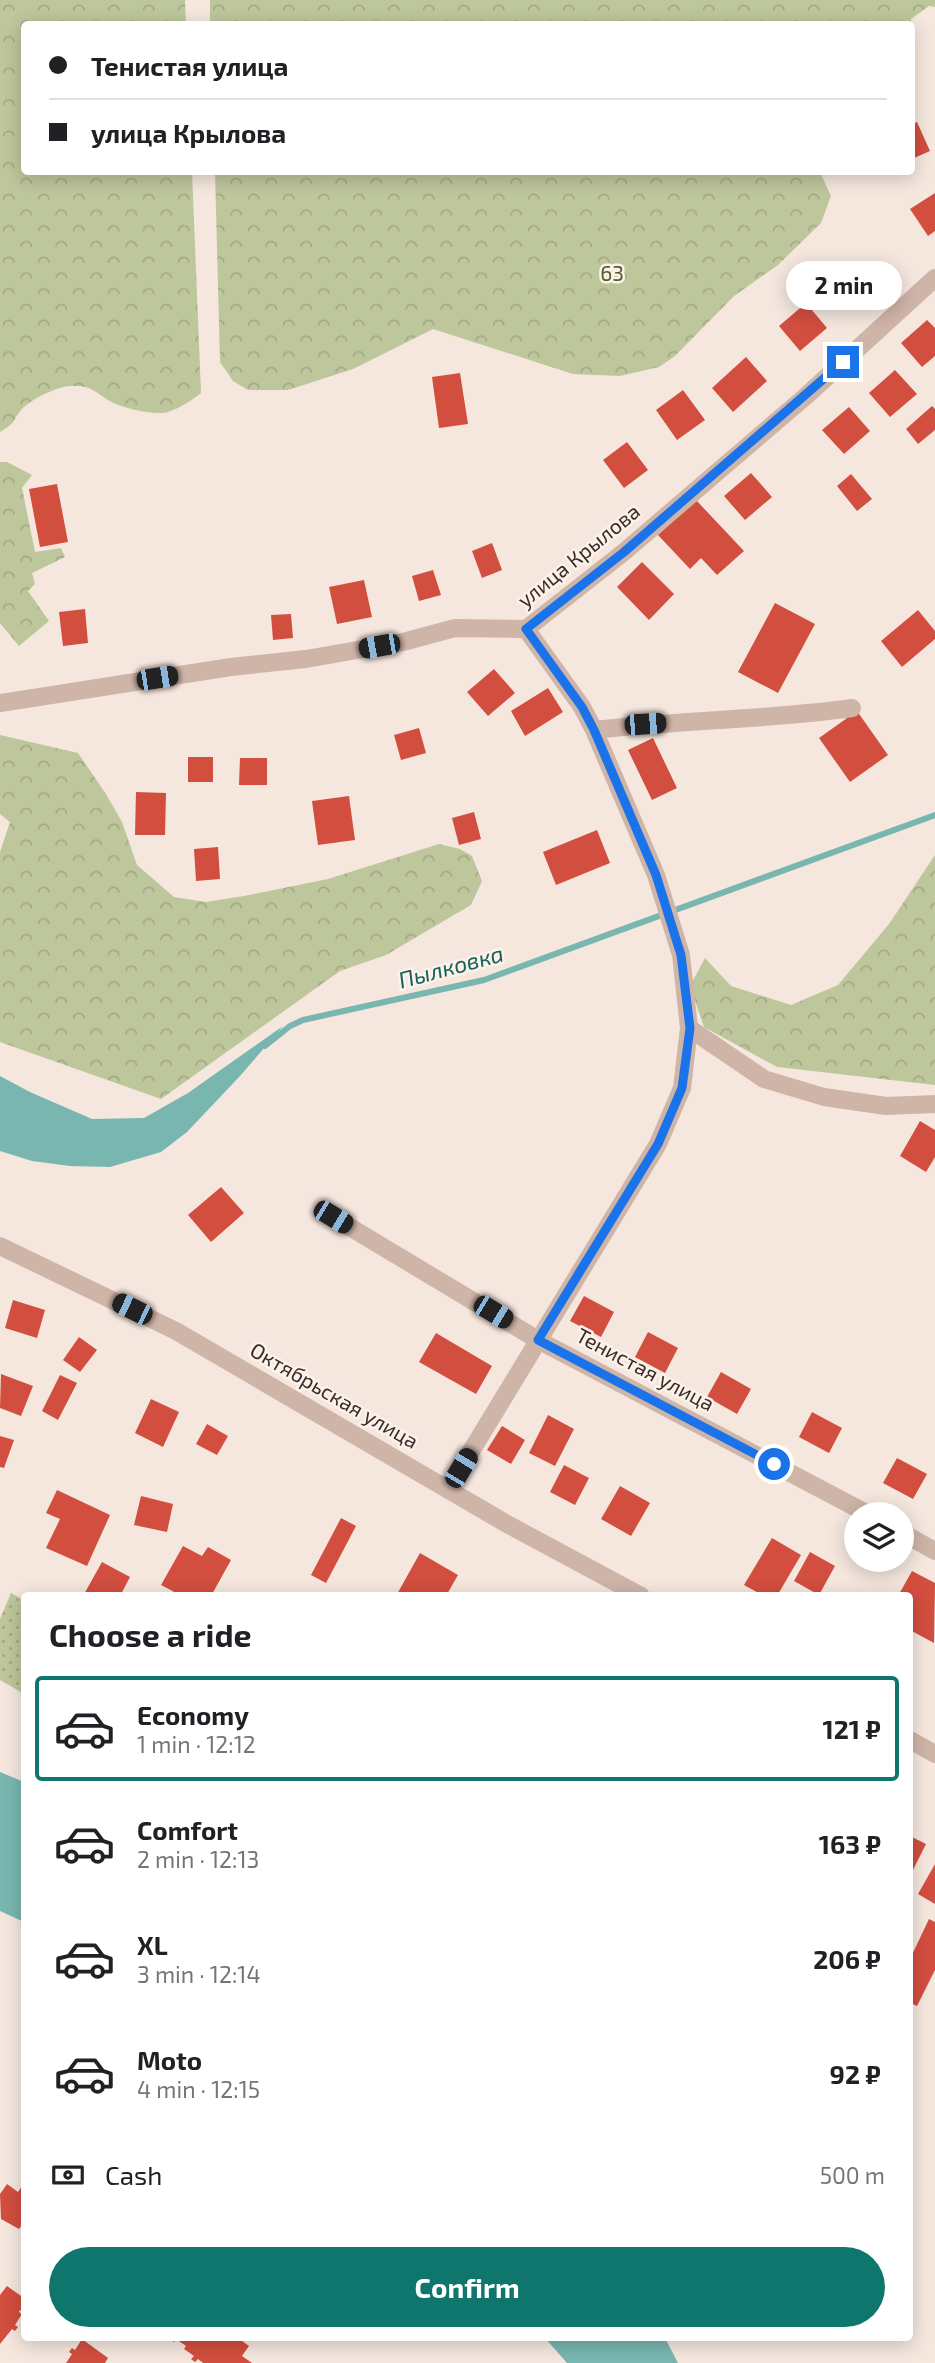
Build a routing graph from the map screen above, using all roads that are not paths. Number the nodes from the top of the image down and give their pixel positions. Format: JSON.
{"nodes":[{"id":1,"x":935,"y":278,"type":"edge"},
{"id":2,"x":526,"y":629,"type":"junction"},
{"id":3,"x":0,"y":703,"type":"edge"},
{"id":4,"x":852,"y":708,"type":"dead end"},
{"id":5,"x":594,"y":730,"type":"junction"},
{"id":6,"x":690,"y":1028,"type":"junction"},
{"id":7,"x":935,"y":1104,"type":"edge"},
{"id":8,"x":333,"y":1217,"type":"dead end"},
{"id":9,"x":0,"y":1246,"type":"edge"},
{"id":10,"x":538,"y":1340,"type":"junction"},
{"id":11,"x":448,"y":1489,"type":"junction"},
{"id":12,"x":845,"y":1502,"type":"edge"},
{"id":13,"x":914,"y":1539,"type":"edge"},
{"id":14,"x":935,"y":1551,"type":"edge"},
{"id":15,"x":634,"y":1592,"type":"edge"},
{"id":16,"x":913,"y":1742,"type":"edge"},
{"id":17,"x":935,"y":1754,"type":"edge"}],
"edges":[{"from":1,"to":2,"type":"street","name":"улица Крылова"},
{"from":2,"to":3,"type":"street","name":"улица Крылова"},
{"from":2,"to":5,"type":"street"},
{"from":4,"to":5,"type":"street"},
{"from":5,"to":6,"type":"street"},
{"from":6,"to":7,"type":"street"},
{"from":6,"to":10,"type":"street"},
{"from":8,"to":10,"type":"street","name":"Тенистая улица"},
{"from":9,"to":11,"type":"street","name":"Октябрьская улица"},
{"from":10,"to":11,"type":"street"},
{"from":10,"to":12,"type":"street","name":"Тенистая улица"},
{"from":11,"to":15,"type":"street","name":"Октябрьская улица"},
{"from":13,"to":14,"type":"street"},
{"from":16,"to":17,"type":"street"}]}
